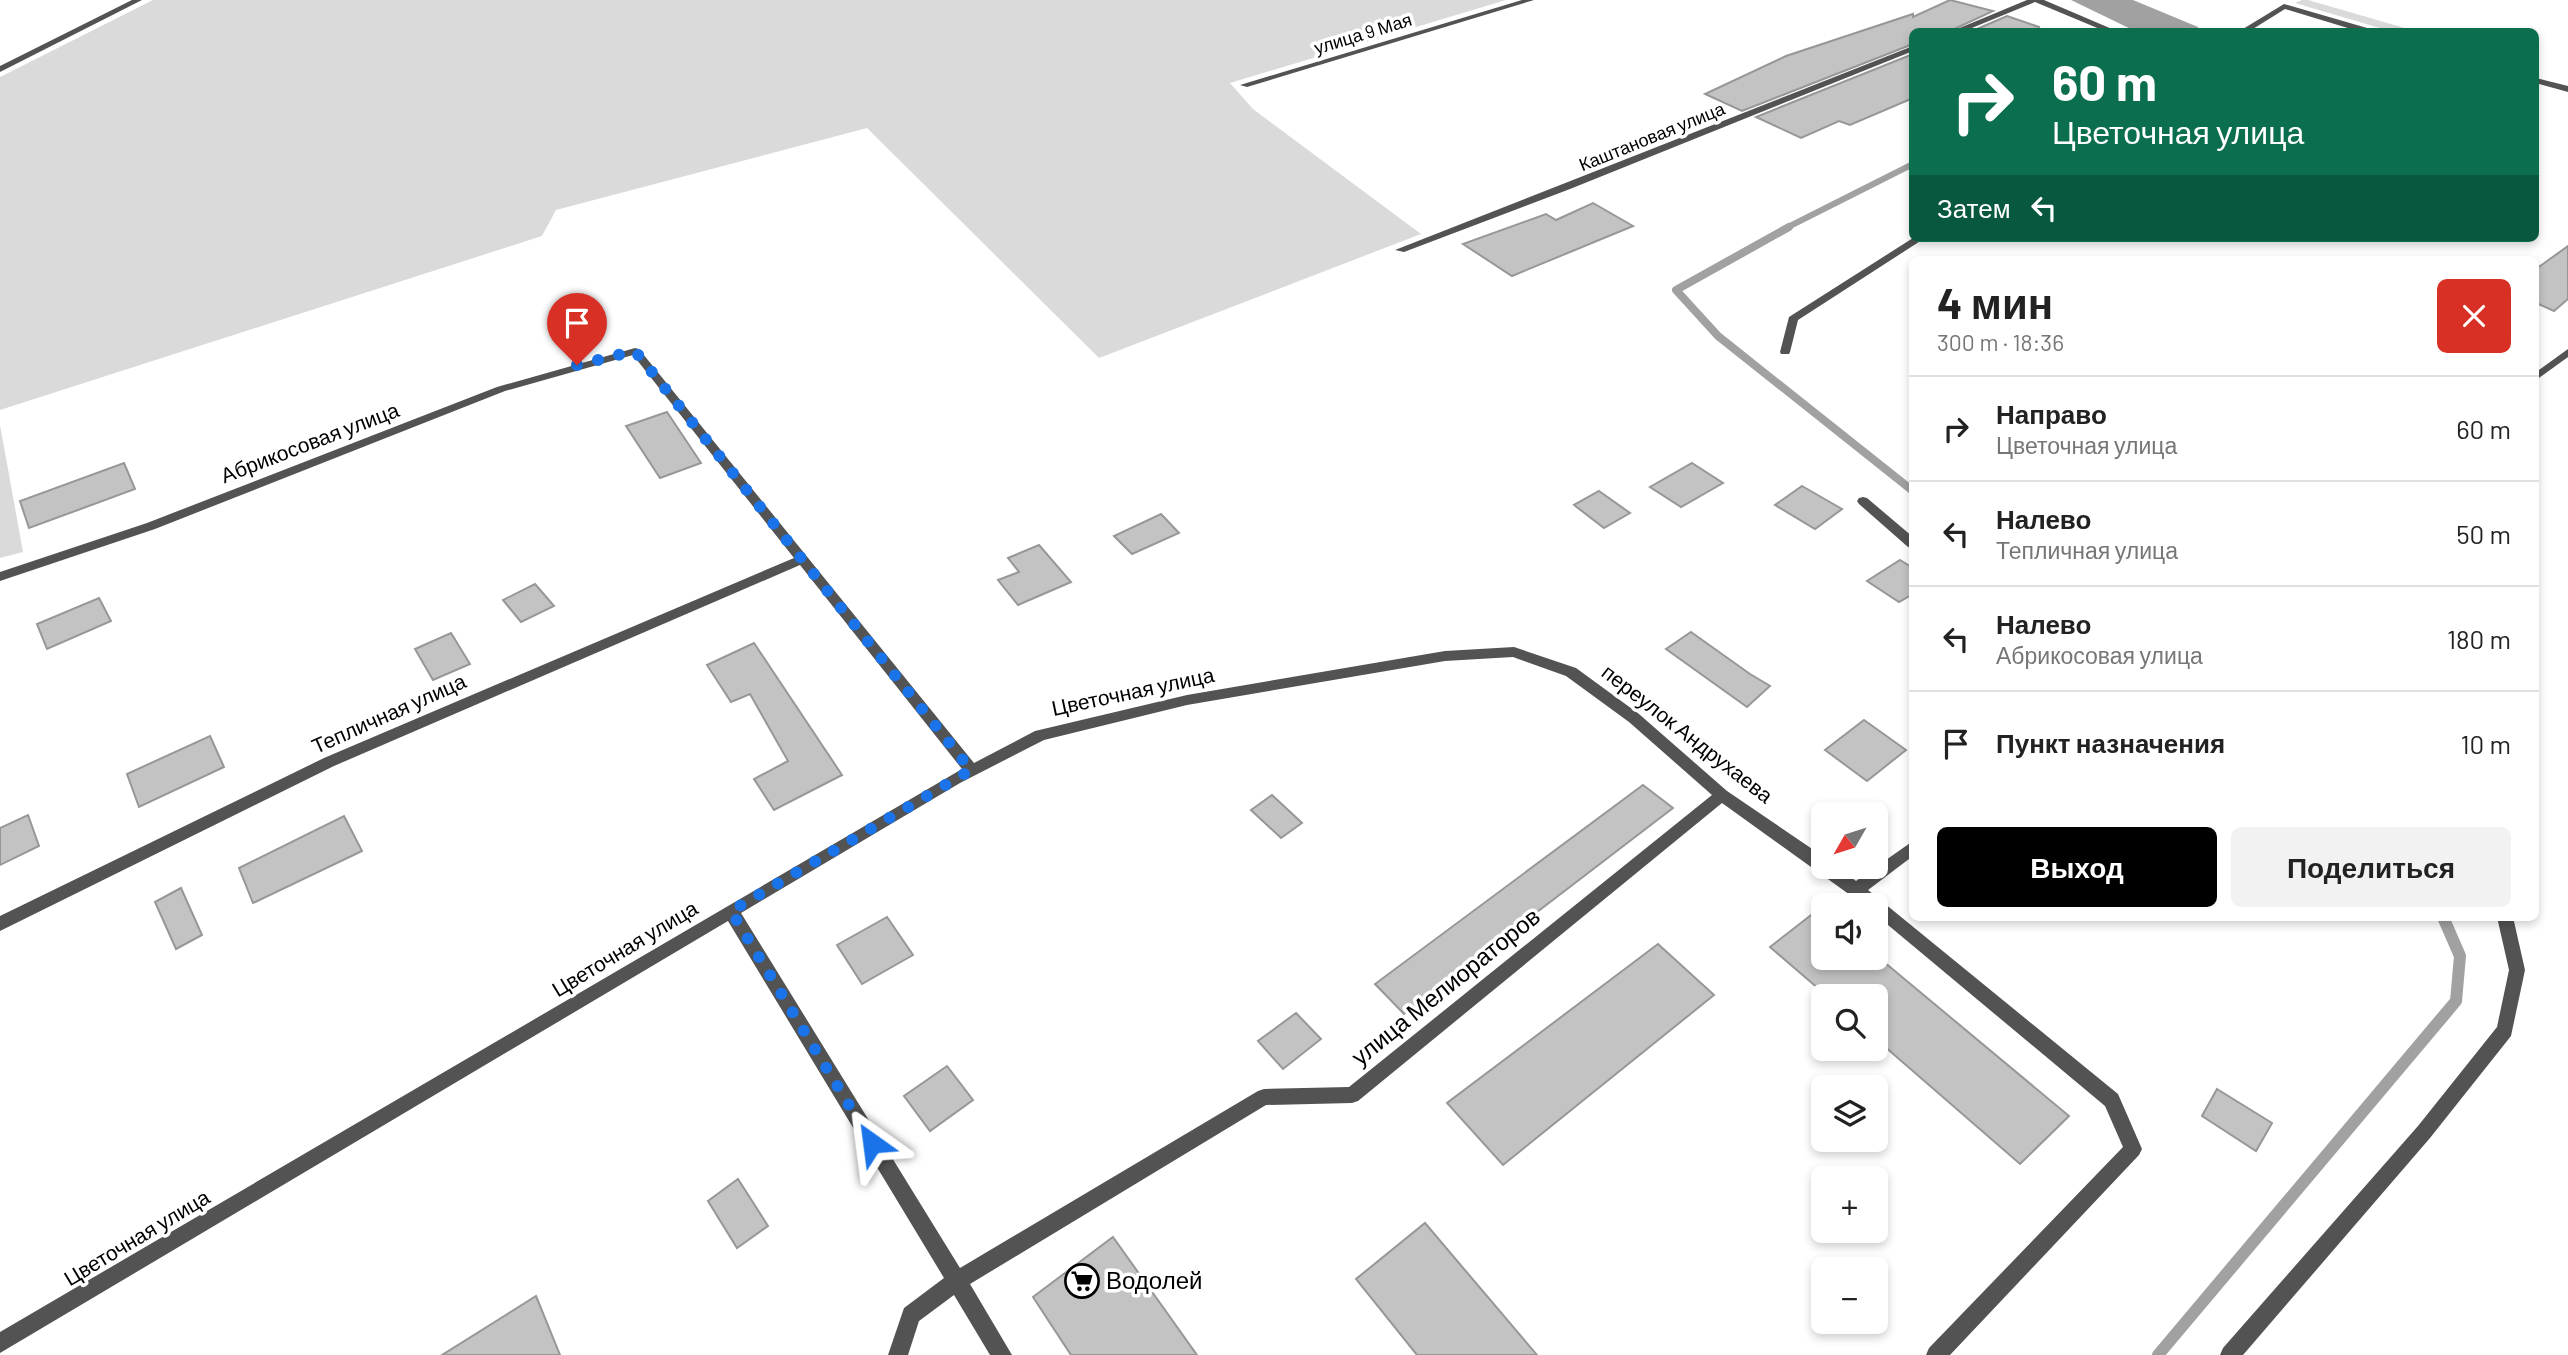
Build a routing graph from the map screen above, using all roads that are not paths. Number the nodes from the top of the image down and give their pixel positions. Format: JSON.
{"nodes":[{"id":1,"x":138,"y":0,"type":"edge"},
{"id":2,"x":1530,"y":0,"type":"edge"},
{"id":3,"x":2036,"y":0,"type":"edge"},
{"id":4,"x":1964,"y":28,"type":"edge"},
{"id":5,"x":2105,"y":28,"type":"edge"},
{"id":6,"x":2248,"y":28,"type":"edge"},
{"id":7,"x":2358,"y":28,"type":"edge"},
{"id":8,"x":1909,"y":50,"type":"edge"},
{"id":9,"x":0,"y":69,"type":"edge"},
{"id":10,"x":2539,"y":81,"type":"edge"},
{"id":11,"x":1244,"y":85,"type":"dead end"},
{"id":12,"x":2568,"y":89,"type":"edge"},
{"id":13,"x":1914,"y":242,"type":"edge"},
{"id":14,"x":1400,"y":250,"type":"dead end"},
{"id":15,"x":1785,"y":352,"type":"dead end"},
{"id":16,"x":2568,"y":352,"type":"edge"},
{"id":17,"x":2539,"y":375,"type":"edge"},
{"id":18,"x":1863,"y":500,"type":"dead end"},
{"id":19,"x":1909,"y":540,"type":"edge"},
{"id":20,"x":802,"y":559,"type":"junction"},
{"id":21,"x":0,"y":578,"type":"edge"},
{"id":22,"x":1514,"y":652,"type":"joint"},
{"id":23,"x":971,"y":770,"type":"junction"},
{"id":24,"x":1722,"y":795,"type":"junction"},
{"id":25,"x":1909,"y":850,"type":"edge"},
{"id":26,"x":1811,"y":857,"type":"edge"},
{"id":27,"x":1843,"y":879,"type":"edge"},
{"id":28,"x":1857,"y":889,"type":"junction"},
{"id":29,"x":1862,"y":893,"type":"edge"},
{"id":30,"x":731,"y":911,"type":"junction"},
{"id":31,"x":1888,"y":915,"type":"edge"},
{"id":32,"x":2506,"y":921,"type":"edge"},
{"id":33,"x":0,"y":924,"type":"edge"},
{"id":34,"x":957,"y":1281,"type":"junction"},
{"id":35,"x":0,"y":1343,"type":"edge"},
{"id":36,"x":898,"y":1355,"type":"edge"},
{"id":37,"x":1002,"y":1355,"type":"edge"},
{"id":38,"x":1936,"y":1355,"type":"edge"},
{"id":39,"x":2230,"y":1355,"type":"edge"}],
"edges":[{"from":1,"to":9,"type":"street"},
{"from":2,"to":11,"type":"street","name":"улица 9 Мая"},
{"from":3,"to":4,"type":"street"},
{"from":3,"to":5,"type":"street"},
{"from":6,"to":7,"type":"street"},
{"from":8,"to":14,"type":"street","name":"Каштановая улица"},
{"from":10,"to":12,"type":"street"},
{"from":13,"to":15,"type":"street"},
{"from":16,"to":17,"type":"street"},
{"from":18,"to":19,"type":"street"},
{"from":20,"to":21,"type":"street","name":"Абрикосовая улица"},
{"from":20,"to":23,"type":"street"},
{"from":20,"to":33,"type":"street","name":"Тепличная улица"},
{"from":22,"to":23,"type":"street","name":"Цветочная улица"},
{"from":22,"to":24,"type":"street","name":"переулок Андрухаева"},
{"from":23,"to":30,"type":"street","name":"Цветочная улица"},
{"from":24,"to":26,"type":"street","name":"переулок Андрухаева"},
{"from":24,"to":34,"type":"street","name":"улица Мелиораторов"},
{"from":25,"to":28,"type":"street"},
{"from":27,"to":28,"type":"street","name":"переулок Андрухаева"},
{"from":28,"to":29,"type":"street","name":"переулок Андрухаева"},
{"from":30,"to":34,"type":"street"},
{"from":30,"to":35,"type":"street","name":"Цветочная улица"},
{"from":31,"to":38,"type":"street","name":"переулок Андрухаева"},
{"from":32,"to":39,"type":"street"},
{"from":34,"to":36,"type":"street","name":"улица Мелиораторов"},
{"from":34,"to":37,"type":"street"}]}
